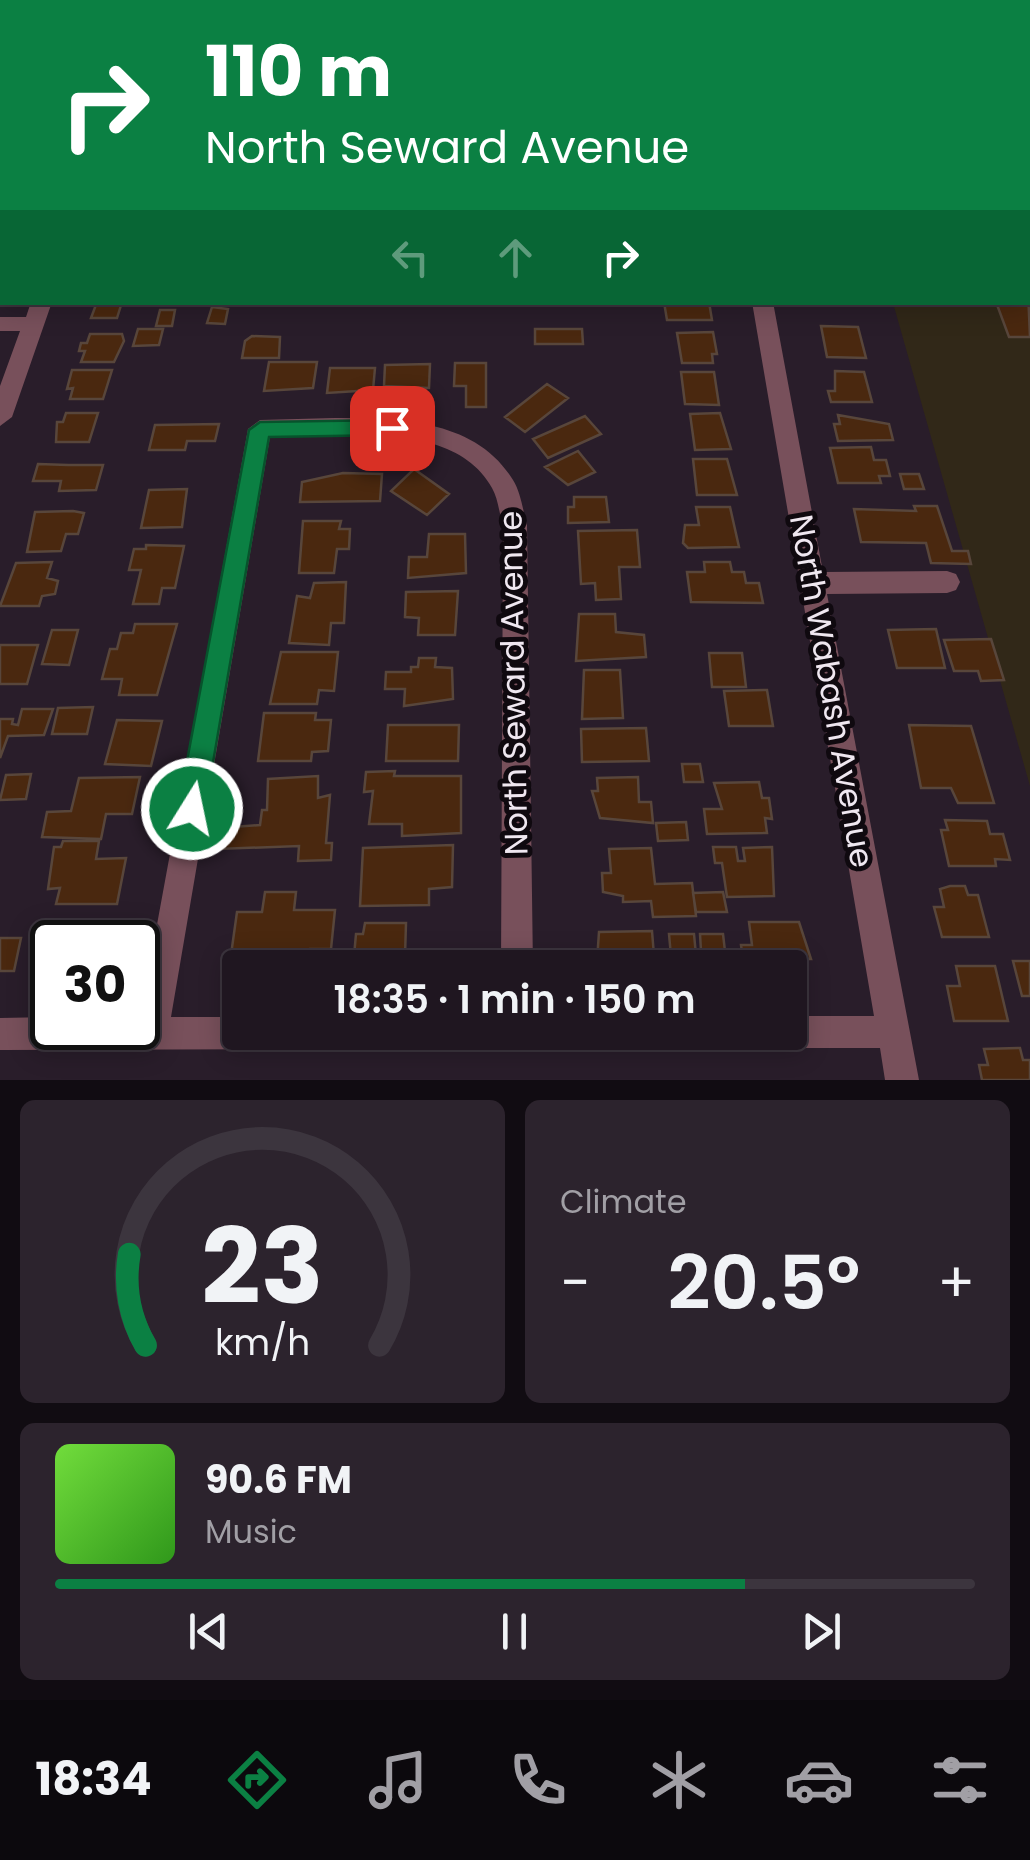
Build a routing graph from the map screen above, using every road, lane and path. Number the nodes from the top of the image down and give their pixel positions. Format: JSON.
{"nodes":[{"id":1,"x":763,"y":305,"type":"edge"},
{"id":2,"x":38,"y":313,"type":"edge"},
{"id":3,"x":0,"y":324,"type":"edge"},
{"id":4,"x":0,"y":417,"type":"edge"},
{"id":5,"x":812,"y":582,"type":"junction"},
{"id":6,"x":947,"y":582,"type":"dead end"},
{"id":7,"x":517,"y":950,"type":"edge"},
{"id":8,"x":160,"y":988,"type":"edge"},
{"id":9,"x":807,"y":1032,"type":"edge"},
{"id":10,"x":893,"y":1032,"type":"junction"},
{"id":11,"x":160,"y":1033,"type":"edge"},
{"id":12,"x":222,"y":1033,"type":"edge"},
{"id":13,"x":0,"y":1034,"type":"edge"},
{"id":14,"x":30,"y":1034,"type":"edge"},
{"id":15,"x":902,"y":1080,"type":"edge"}],
"edges":[{"from":1,"to":5,"type":"street","name":"North Wabash Avenue"},
{"from":2,"to":3,"type":"street"},
{"from":2,"to":4,"type":"street"},
{"from":5,"to":6,"type":"street"},
{"from":5,"to":10,"type":"street","name":"North Wabash Avenue"},
{"from":7,"to":8,"type":"street","name":"North Seward Avenue"},
{"from":9,"to":10,"type":"street"},
{"from":10,"to":15,"type":"street","name":"North Wabash Avenue"},
{"from":11,"to":12,"type":"street"},
{"from":13,"to":14,"type":"street"}]}
